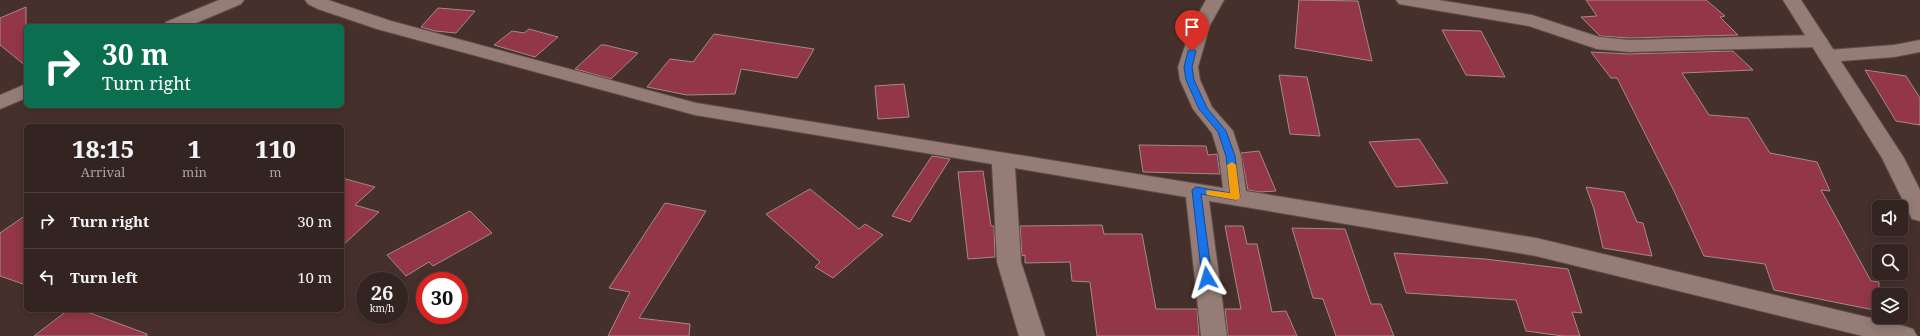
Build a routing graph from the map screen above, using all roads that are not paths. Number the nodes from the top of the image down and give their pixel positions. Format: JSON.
{"nodes":[{"id":1,"x":235,"y":0,"type":"edge"},
{"id":2,"x":314,"y":0,"type":"edge"},
{"id":3,"x":1215,"y":0,"type":"edge"},
{"id":4,"x":1405,"y":0,"type":"edge"},
{"id":5,"x":1792,"y":0,"type":"edge"},
{"id":6,"x":179,"y":24,"type":"edge"},
{"id":7,"x":1920,"y":46,"type":"edge"},
{"id":8,"x":1823,"y":49,"type":"junction"},
{"id":9,"x":0,"y":86,"type":"edge"},
{"id":10,"x":23,"y":92,"type":"edge"},
{"id":11,"x":0,"y":103,"type":"edge"},
{"id":12,"x":1003,"y":159,"type":"junction"},
{"id":13,"x":1196,"y":190,"type":"junction"},
{"id":14,"x":1236,"y":197,"type":"junction"},
{"id":15,"x":1920,"y":213,"type":"edge"},
{"id":16,"x":1032,"y":336,"type":"edge"},
{"id":17,"x":1214,"y":336,"type":"edge"},
{"id":18,"x":1904,"y":336,"type":"edge"}],
"edges":[{"from":1,"to":6,"type":"street"},
{"from":2,"to":12,"type":"street"},
{"from":3,"to":14,"type":"street"},
{"from":4,"to":8,"type":"street"},
{"from":5,"to":8,"type":"street"},
{"from":7,"to":8,"type":"street"},
{"from":8,"to":15,"type":"street"},
{"from":9,"to":10,"type":"street"},
{"from":10,"to":11,"type":"street"},
{"from":12,"to":13,"type":"street"},
{"from":12,"to":16,"type":"street"},
{"from":13,"to":14,"type":"street"},
{"from":13,"to":17,"type":"street"},
{"from":14,"to":18,"type":"street"}]}
